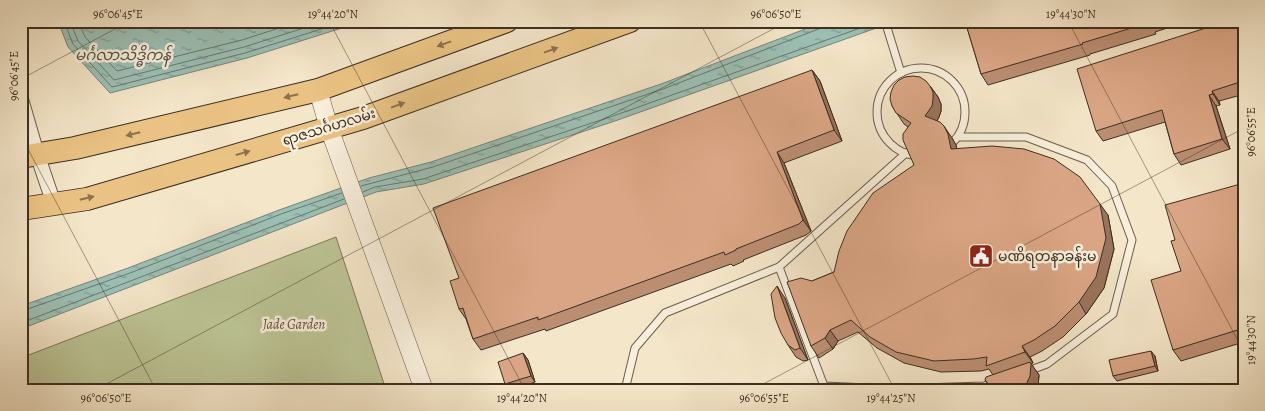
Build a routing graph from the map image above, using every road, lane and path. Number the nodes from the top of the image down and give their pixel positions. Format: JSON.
{"nodes":[{"id":1,"x":506,"y":21,"type":"edge"},
{"id":2,"x":630,"y":21,"type":"edge"},
{"id":3,"x":885,"y":21,"type":"edge"},
{"id":4,"x":901,"y":72,"type":"junction"},
{"id":5,"x":318,"y":90,"type":"junction"},
{"id":6,"x":21,"y":99,"type":"edge"},
{"id":7,"x":328,"y":128,"type":"junction"},
{"id":8,"x":958,"y":137,"type":"junction"},
{"id":9,"x":906,"y":153,"type":"junction"},
{"id":10,"x":29,"y":155,"type":"edge"},
{"id":11,"x":54,"y":204,"type":"junction"},
{"id":12,"x":21,"y":209,"type":"edge"},
{"id":13,"x":779,"y":267,"type":"junction"},
{"id":14,"x":1020,"y":374,"type":"edge"},
{"id":15,"x":1002,"y":380,"type":"edge"},
{"id":16,"x":824,"y":386,"type":"junction"},
{"id":17,"x":424,"y":390,"type":"edge"},
{"id":18,"x":625,"y":390,"type":"edge"},
{"id":19,"x":816,"y":390,"type":"edge"}],
"edges":[{"from":1,"to":5,"type":"main road","one_way":true},
{"from":7,"to":2,"type":"main road","name":"ရာဇသင်္ဂဟလမ်း","one_way":true},
{"from":3,"to":4,"type":"lane"},
{"from":4,"to":8,"type":"lane"},
{"from":4,"to":9,"type":"lane"},
{"from":5,"to":7,"type":"street"},
{"from":5,"to":10,"type":"main road","one_way":true},
{"from":6,"to":10,"type":"street"},
{"from":11,"to":7,"type":"main road","name":"ရာဇသင်္ဂဟလမ်း","one_way":true},
{"from":7,"to":17,"type":"street"},
{"from":8,"to":9,"type":"lane"},
{"from":8,"to":14,"type":"lane"},
{"from":9,"to":13,"type":"lane"},
{"from":10,"to":11,"type":"street"},
{"from":11,"to":12,"type":"main road","name":"ရာဇသင်္ဂဟလမ်း"},
{"from":13,"to":16,"type":"lane"},
{"from":13,"to":18,"type":"lane"},
{"from":15,"to":16,"type":"lane"},
{"from":16,"to":19,"type":"lane"}]}
